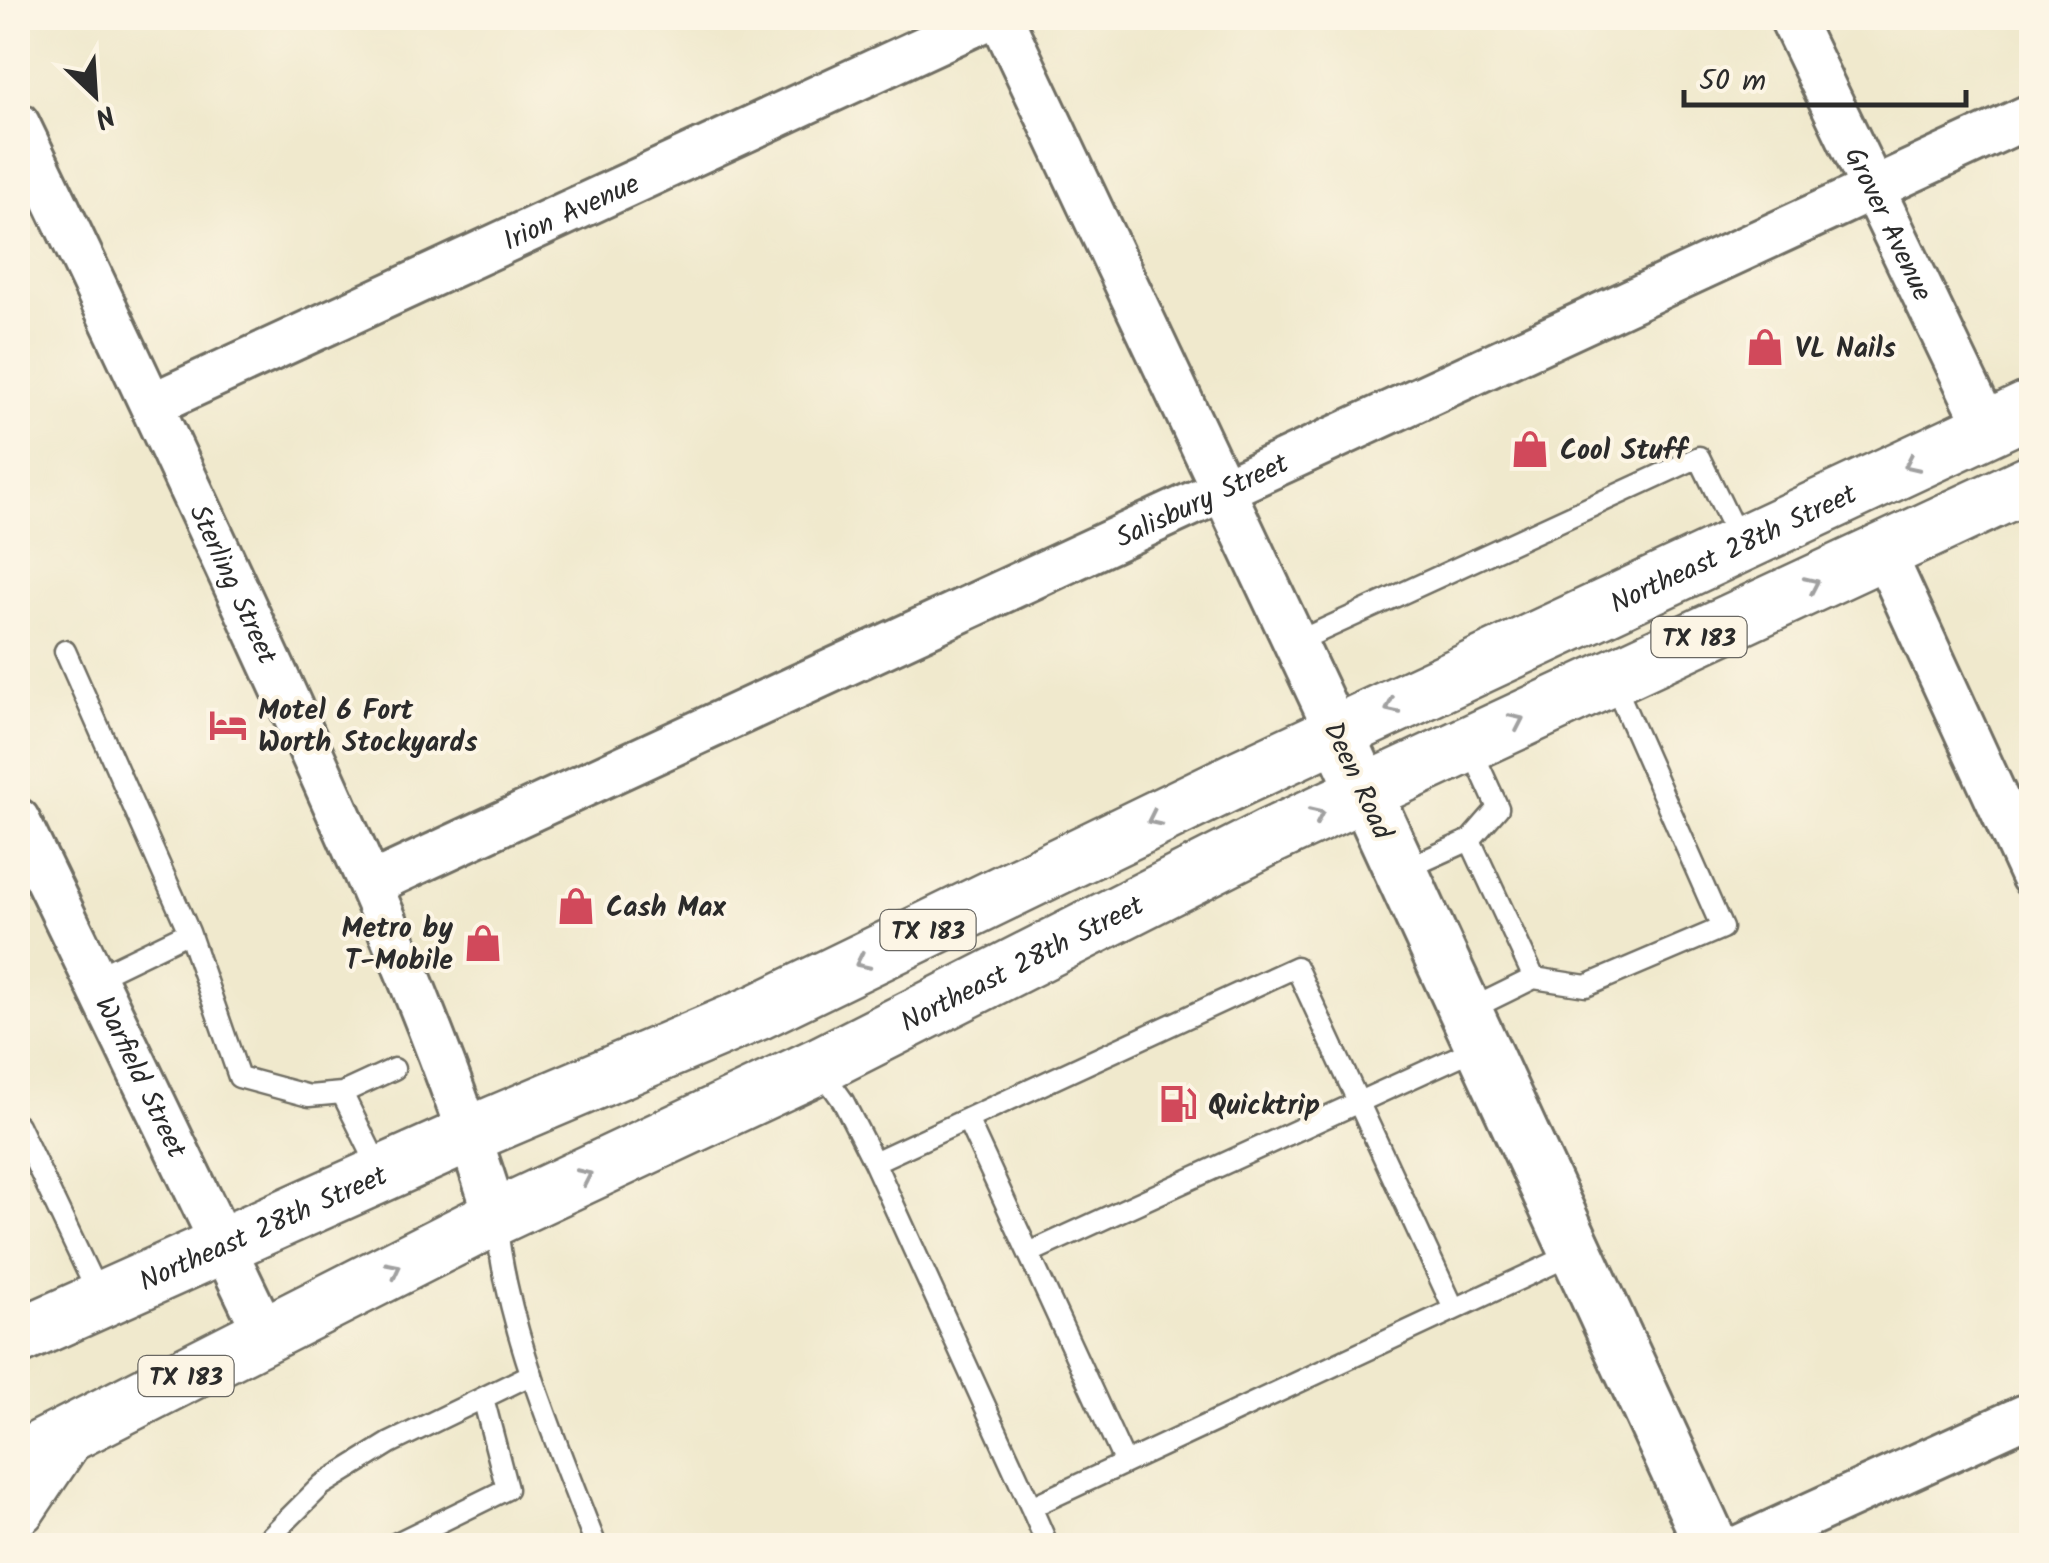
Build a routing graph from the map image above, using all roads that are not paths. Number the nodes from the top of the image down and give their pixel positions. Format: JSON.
{"nodes":[{"id":1,"x":989,"y":18,"type":"edge"},
{"id":2,"x":1001,"y":18,"type":"edge"},
{"id":3,"x":1791,"y":18,"type":"edge"},
{"id":4,"x":2032,"y":115,"type":"edge"},
{"id":5,"x":18,"y":124,"type":"edge"},
{"id":6,"x":1873,"y":188,"type":"junction"},
{"id":7,"x":153,"y":404,"type":"junction"},
{"id":8,"x":2010,"y":418,"type":"edge"},
{"id":9,"x":2032,"y":482,"type":"edge"},
{"id":10,"x":1222,"y":490,"type":"junction"},
{"id":11,"x":1741,"y":544,"type":"junction"},
{"id":12,"x":1883,"y":551,"type":"junction"},
{"id":13,"x":1294,"y":643,"type":"junction"},
{"id":14,"x":65,"y":651,"type":"dead end"},
{"id":15,"x":1611,"y":678,"type":"junction"},
{"id":16,"x":1337,"y":732,"type":"junction"},
{"id":17,"x":1469,"y":744,"type":"junction"},
{"id":18,"x":1366,"y":792,"type":"junction"},
{"id":19,"x":18,"y":820,"type":"edge"},
{"id":20,"x":1470,"y":840,"type":"junction"},
{"id":21,"x":27,"y":864,"type":"edge"},
{"id":22,"x":1402,"y":872,"type":"junction"},
{"id":23,"x":2032,"y":876,"type":"edge"},
{"id":24,"x":372,"y":884,"type":"junction"},
{"id":25,"x":189,"y":932,"type":"junction"},
{"id":26,"x":94,"y":978,"type":"junction"},
{"id":27,"x":1534,"y":978,"type":"junction"},
{"id":28,"x":758,"y":1012,"type":"junction"},
{"id":29,"x":1473,"y":1029,"type":"junction"},
{"id":30,"x":818,"y":1066,"type":"junction"},
{"id":31,"x":394,"y":1069,"type":"dead end"},
{"id":32,"x":342,"y":1094,"type":"junction"},
{"id":33,"x":1358,"y":1102,"type":"junction"},
{"id":34,"x":967,"y":1119,"type":"junction"},
{"id":35,"x":18,"y":1126,"type":"edge"},
{"id":36,"x":470,"y":1134,"type":"junction"},
{"id":37,"x":874,"y":1162,"type":"junction"},
{"id":38,"x":382,"y":1174,"type":"junction"},
{"id":39,"x":496,"y":1217,"type":"junction"},
{"id":40,"x":221,"y":1246,"type":"junction"},
{"id":41,"x":1576,"y":1252,"type":"junction"},
{"id":42,"x":1029,"y":1253,"type":"junction"},
{"id":43,"x":100,"y":1298,"type":"junction"},
{"id":44,"x":18,"y":1302,"type":"edge"},
{"id":45,"x":1454,"y":1309,"type":"junction"},
{"id":46,"x":266,"y":1335,"type":"junction"},
{"id":47,"x":18,"y":1337,"type":"edge"},
{"id":48,"x":532,"y":1374,"type":"junction"},
{"id":49,"x":483,"y":1398,"type":"junction"},
{"id":50,"x":2032,"y":1413,"type":"edge"},
{"id":51,"x":41,"y":1449,"type":"edge"},
{"id":52,"x":1125,"y":1463,"type":"junction"},
{"id":53,"x":18,"y":1507,"type":"edge"},
{"id":54,"x":1030,"y":1507,"type":"junction"},
{"id":55,"x":261,"y":1546,"type":"edge"},
{"id":56,"x":392,"y":1546,"type":"edge"},
{"id":57,"x":596,"y":1546,"type":"edge"},
{"id":58,"x":1048,"y":1546,"type":"edge"},
{"id":59,"x":1712,"y":1546,"type":"edge"},
{"id":60,"x":1741,"y":1546,"type":"edge"}],
"edges":[{"from":1,"to":7,"type":"street","name":"Irion Avenue"},
{"from":2,"to":10,"type":"street","name":"Deen Road"},
{"from":3,"to":6,"type":"street","name":"Grover Avenue"},
{"from":4,"to":6,"type":"street","name":"Salisbury Street"},
{"from":5,"to":7,"type":"street","name":"Sterling Street"},
{"from":6,"to":8,"type":"street","name":"Grover Avenue"},
{"from":6,"to":10,"type":"street","name":"Salisbury Street"},
{"from":7,"to":24,"type":"street","name":"Sterling Street"},
{"from":8,"to":11,"type":"main road","name":"Northeast 28th Street","number":"TX 183","one_way":true},
{"from":9,"to":12,"type":"main road","name":"Northeast 28th Street","number":"TX 183"},
{"from":10,"to":13,"type":"street","name":"Deen Road"},
{"from":10,"to":24,"type":"street","name":"Salisbury Street"},
{"from":11,"to":13,"type":"lane"},
{"from":11,"to":16,"type":"main road","name":"Northeast 28th Street","number":"TX 183","one_way":true},
{"from":15,"to":12,"type":"main road","name":"Northeast 28th Street","number":"TX 183","one_way":true},
{"from":12,"to":23,"type":"street"},
{"from":13,"to":16,"type":"street","name":"Deen Road"},
{"from":14,"to":25,"type":"lane"},
{"from":17,"to":15,"type":"main road","name":"Northeast 28th Street","number":"TX 183","one_way":true},
{"from":15,"to":27,"type":"lane"},
{"from":16,"to":18,"type":"street","name":"Deen Road"},
{"from":16,"to":28,"type":"main road","name":"Northeast 28th Street","number":"TX 183","one_way":true},
{"from":17,"to":18,"type":"main road","name":"Northeast 28th Street","number":"TX 183"},
{"from":17,"to":20,"type":"lane"},
{"from":18,"to":22,"type":"street","name":"Deen Road"},
{"from":30,"to":18,"type":"main road","name":"Northeast 28th Street","number":"TX 183","one_way":true},
{"from":19,"to":21,"type":"street","name":"Warfield Street"},
{"from":20,"to":22,"type":"lane"},
{"from":20,"to":27,"type":"lane"},
{"from":21,"to":26,"type":"street","name":"Warfield Street"},
{"from":22,"to":29,"type":"street","name":"Deen Road"},
{"from":24,"to":36,"type":"street","name":"Sterling Street"},
{"from":25,"to":26,"type":"lane"},
{"from":25,"to":32,"type":"lane"},
{"from":26,"to":40,"type":"street","name":"Warfield Street"},
{"from":27,"to":29,"type":"lane"},
{"from":28,"to":30,"type":"main road"},
{"from":28,"to":36,"type":"main road","name":"Northeast 28th Street","number":"TX 183"},
{"from":29,"to":33,"type":"lane"},
{"from":29,"to":41,"type":"street","name":"Deen Road"},
{"from":30,"to":37,"type":"lane"},
{"from":39,"to":30,"type":"main road","name":"Northeast 28th Street","number":"TX 183","one_way":true},
{"from":31,"to":32,"type":"lane"},
{"from":32,"to":38,"type":"lane"},
{"from":33,"to":34,"type":"lane"},
{"from":33,"to":42,"type":"lane"},
{"from":33,"to":45,"type":"lane"},
{"from":34,"to":37,"type":"lane"},
{"from":34,"to":42,"type":"lane"},
{"from":35,"to":43,"type":"lane"},
{"from":36,"to":38,"type":"main road","name":"Northeast 28th Street","number":"TX 183"},
{"from":36,"to":39,"type":"street","name":"Sterling Street"},
{"from":37,"to":54,"type":"lane"},
{"from":38,"to":40,"type":"main road","name":"Northeast 28th Street","number":"TX 183"},
{"from":46,"to":39,"type":"main road","name":"Northeast 28th Street","number":"TX 183","one_way":true},
{"from":39,"to":48,"type":"lane"},
{"from":40,"to":43,"type":"main road","name":"Northeast 28th Street","number":"TX 183"},
{"from":40,"to":46,"type":"street","name":"Warfield Street"},
{"from":41,"to":45,"type":"lane"},
{"from":41,"to":59,"type":"street","name":"Deen Road"},
{"from":42,"to":52,"type":"lane"},
{"from":43,"to":44,"type":"main road"},
{"from":43,"to":47,"type":"main road","name":"Northeast 28th Street","number":"TX 183"},
{"from":45,"to":52,"type":"lane"},
{"from":46,"to":51,"type":"main road","name":"Northeast 28th Street","number":"TX 183"},
{"from":48,"to":49,"type":"lane"},
{"from":48,"to":57,"type":"lane"},
{"from":49,"to":55,"type":"lane"},
{"from":49,"to":56,"type":"lane"},
{"from":50,"to":60,"type":"street"},
{"from":51,"to":53,"type":"main road"},
{"from":52,"to":54,"type":"lane"},
{"from":54,"to":58,"type":"lane"}]}
